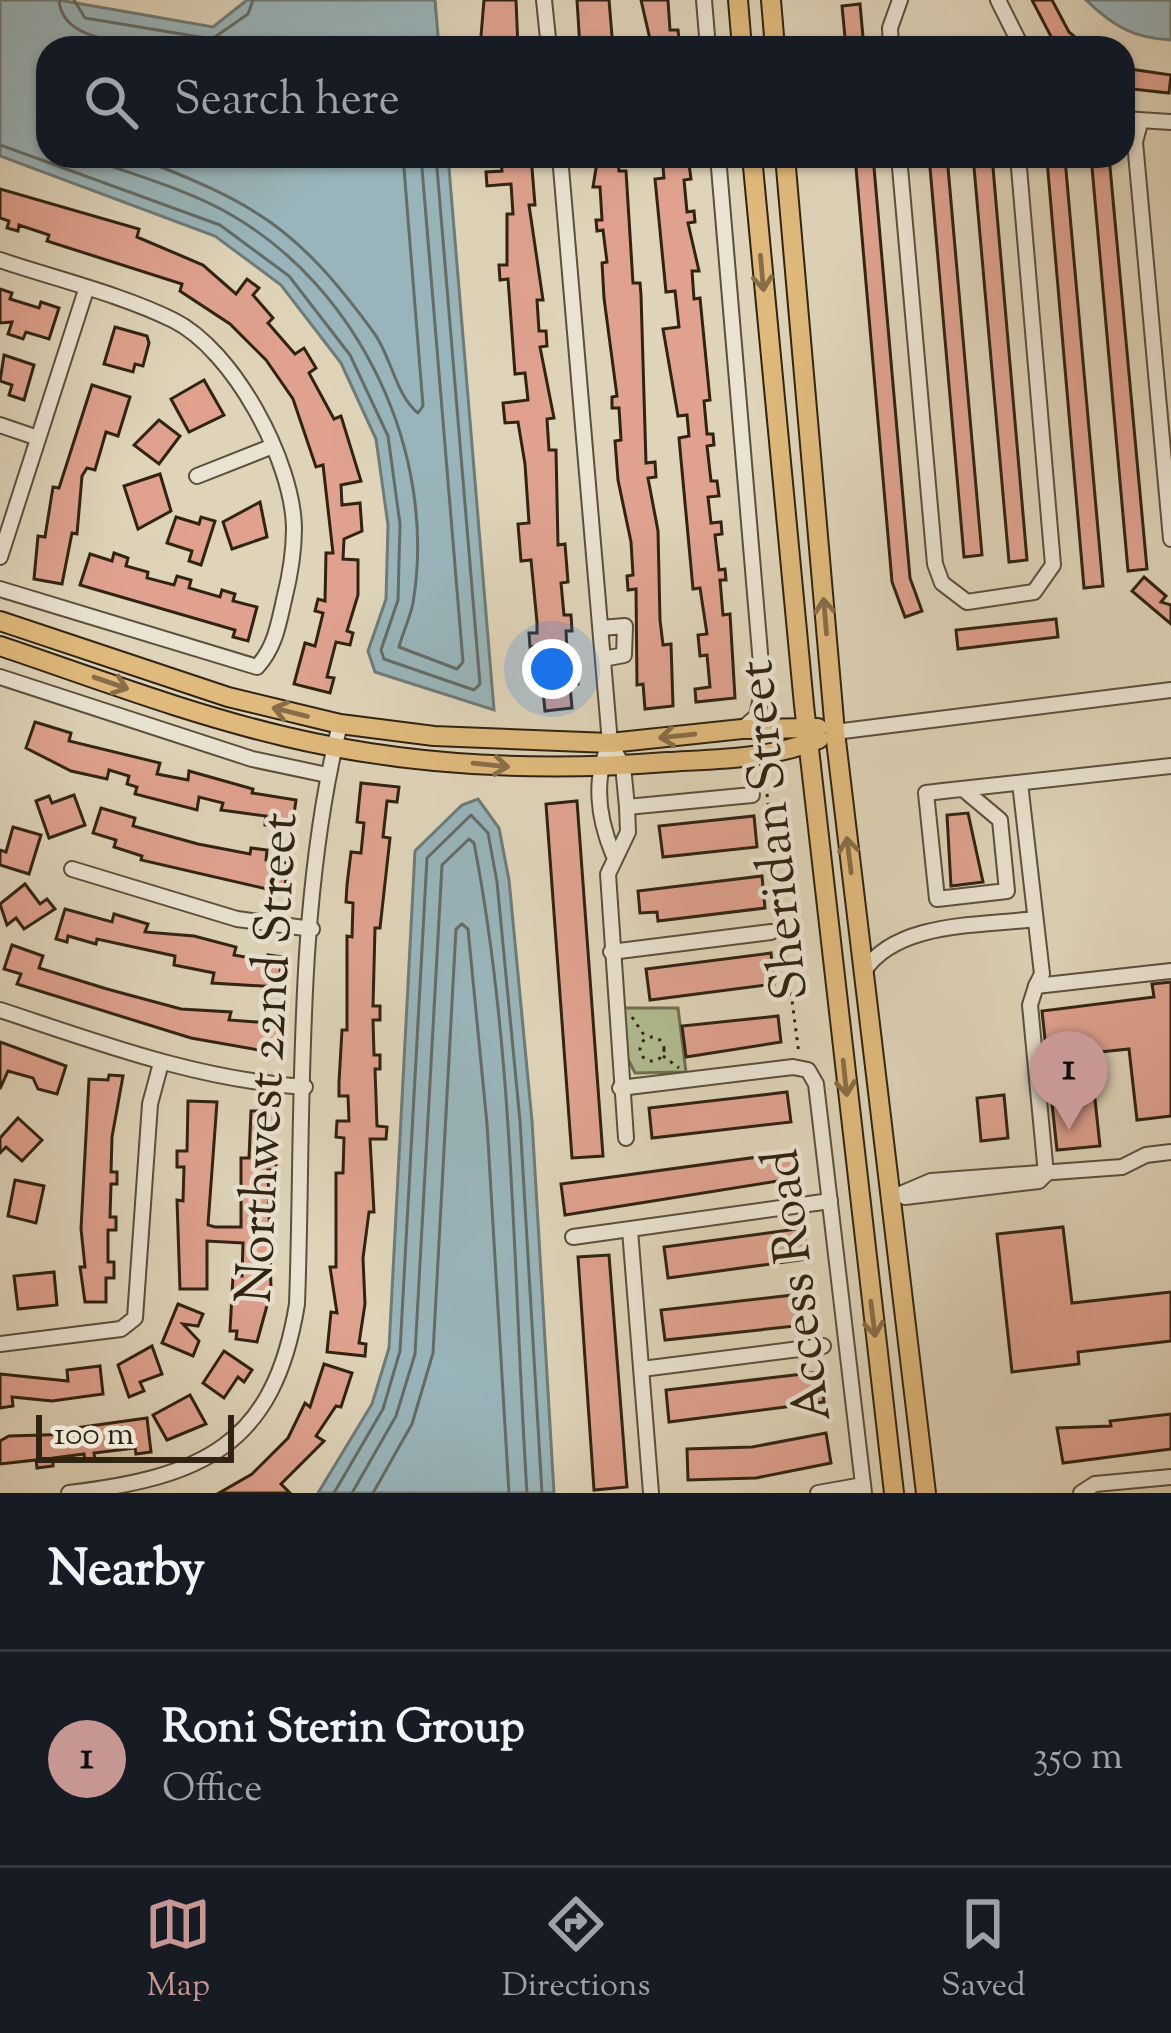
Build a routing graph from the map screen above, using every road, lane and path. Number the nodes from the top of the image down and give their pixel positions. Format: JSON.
{"nodes":[{"id":1,"x":544,"y":0,"type":"edge"},
{"id":2,"x":704,"y":0,"type":"edge"},
{"id":3,"x":738,"y":0,"type":"edge"},
{"id":4,"x":771,"y":0,"type":"edge"},
{"id":5,"x":998,"y":0,"type":"edge"},
{"id":6,"x":897,"y":5,"type":"edge"},
{"id":7,"x":548,"y":36,"type":"edge"},
{"id":8,"x":707,"y":36,"type":"edge"},
{"id":9,"x":741,"y":36,"type":"edge"},
{"id":10,"x":775,"y":36,"type":"edge"},
{"id":11,"x":893,"y":36,"type":"edge"},
{"id":12,"x":1016,"y":36,"type":"edge"},
{"id":13,"x":1135,"y":122,"type":"edge"},
{"id":14,"x":1171,"y":122,"type":"edge"},
{"id":15,"x":1140,"y":123,"type":"junction"},
{"id":16,"x":561,"y":168,"type":"edge"},
{"id":17,"x":719,"y":168,"type":"edge"},
{"id":18,"x":753,"y":168,"type":"edge"},
{"id":19,"x":786,"y":168,"type":"edge"},
{"id":20,"x":900,"y":168,"type":"edge"},
{"id":21,"x":1019,"y":168,"type":"edge"},
{"id":22,"x":0,"y":260,"type":"edge"},
{"id":23,"x":86,"y":290,"type":"junction"},
{"id":24,"x":0,"y":425,"type":"edge"},
{"id":25,"x":38,"y":437,"type":"junction"},
{"id":26,"x":273,"y":446,"type":"junction"},
{"id":27,"x":197,"y":476,"type":"dead end"},
{"id":28,"x":1171,"y":539,"type":"edge"},
{"id":29,"x":0,"y":557,"type":"edge"},
{"id":30,"x":0,"y":589,"type":"edge"},
{"id":31,"x":0,"y":621,"type":"edge"},
{"id":32,"x":601,"y":628,"type":"junction"},
{"id":33,"x":0,"y":646,"type":"edge"},
{"id":34,"x":603,"y":659,"type":"junction"},
{"id":35,"x":0,"y":677,"type":"edge"},
{"id":36,"x":1171,"y":689,"type":"edge"},
{"id":37,"x":340,"y":724,"type":"junction"},
{"id":38,"x":742,"y":729,"type":"junction"},
{"id":39,"x":835,"y":732,"type":"junction"},
{"id":40,"x":808,"y":734,"type":"junction"},
{"id":41,"x":610,"y":742,"type":"junction"},
{"id":42,"x":334,"y":746,"type":"junction"},
{"id":43,"x":622,"y":766,"type":"junction"},
{"id":44,"x":1171,"y":766,"type":"edge"},
{"id":45,"x":598,"y":767,"type":"junction"},
{"id":46,"x":327,"y":775,"type":"junction"},
{"id":47,"x":1020,"y":783,"type":"junction"},
{"id":48,"x":963,"y":789,"type":"junction"},
{"id":49,"x":752,"y":795,"type":"dead end"},
{"id":50,"x":627,"y":807,"type":"junction"},
{"id":51,"x":613,"y":854,"type":"junction"},
{"id":52,"x":72,"y":869,"type":"dead end"},
{"id":53,"x":983,"y":894,"type":"junction"},
{"id":54,"x":1036,"y":919,"type":"junction"},
{"id":55,"x":986,"y":926,"type":"junction"},
{"id":56,"x":312,"y":929,"type":"junction"},
{"id":57,"x":771,"y":932,"type":"dead end"},
{"id":58,"x":611,"y":952,"type":"junction"},
{"id":59,"x":1171,"y":970,"type":"edge"},
{"id":60,"x":864,"y":971,"type":"junction"},
{"id":61,"x":1036,"y":986,"type":"junction"},
{"id":62,"x":0,"y":1010,"type":"edge"},
{"id":63,"x":643,"y":1058,"type":"joint"},
{"id":64,"x":161,"y":1063,"type":"junction"},
{"id":65,"x":305,"y":1087,"type":"junction"},
{"id":66,"x":620,"y":1088,"type":"junction"},
{"id":67,"x":626,"y":1138,"type":"dead end"},
{"id":68,"x":1171,"y":1152,"type":"edge"},
{"id":69,"x":1046,"y":1174,"type":"junction"},
{"id":70,"x":891,"y":1198,"type":"junction"},
{"id":71,"x":830,"y":1201,"type":"junction"},
{"id":72,"x":859,"y":1202,"type":"junction"},
{"id":73,"x":630,"y":1230,"type":"junction"},
{"id":74,"x":573,"y":1237,"type":"dead end"},
{"id":75,"x":0,"y":1344,"type":"edge"},
{"id":76,"x":824,"y":1346,"type":"dead end"},
{"id":77,"x":642,"y":1369,"type":"junction"},
{"id":78,"x":1171,"y":1477,"type":"edge"},
{"id":79,"x":864,"y":1489,"type":"edge"},
{"id":80,"x":69,"y":1493,"type":"edge"},
{"id":81,"x":651,"y":1493,"type":"edge"},
{"id":82,"x":818,"y":1493,"type":"edge"},
{"id":83,"x":894,"y":1493,"type":"edge"},
{"id":84,"x":926,"y":1493,"type":"edge"},
{"id":85,"x":1081,"y":1493,"type":"edge"}],
"edges":[{"from":1,"to":7,"type":"street"},
{"from":2,"to":8,"type":"street"},
{"from":3,"to":9,"type":"main road"},
{"from":4,"to":10,"type":"main road"},
{"from":5,"to":12,"type":"street"},
{"from":6,"to":11,"type":"street"},
{"from":13,"to":15,"type":"street"},
{"from":14,"to":15,"type":"street"},
{"from":15,"to":28,"type":"street"},
{"from":16,"to":32,"type":"street"},
{"from":17,"to":38,"type":"street","name":"Sheridan Street"},
{"from":18,"to":40,"type":"main road","name":"Sheridan Street","one_way":true},
{"from":39,"to":19,"type":"main road","name":"Sheridan Street","one_way":true},
{"from":20,"to":21,"type":"street"},
{"from":22,"to":23,"type":"street"},
{"from":23,"to":25,"type":"street"},
{"from":23,"to":26,"type":"street"},
{"from":24,"to":25,"type":"street"},
{"from":25,"to":29,"type":"street"},
{"from":26,"to":27,"type":"street"},
{"from":26,"to":30,"type":"street"},
{"from":37,"to":31,"type":"main road","one_way":true},
{"from":32,"to":34,"type":"street"},
{"from":32,"to":34,"type":"street"},
{"from":33,"to":42,"type":"main road","one_way":true},
{"from":34,"to":41,"type":"street"},
{"from":35,"to":46,"type":"street"},
{"from":36,"to":39,"type":"street"},
{"from":37,"to":41,"type":"main road"},
{"from":37,"to":42,"type":"street","name":"Northwest 22nd Street"},
{"from":38,"to":40,"type":"main road"},
{"from":38,"to":41,"type":"main road","one_way":true},
{"from":39,"to":40,"type":"main road"},
{"from":60,"to":39,"type":"main road","name":"Sheridan Street","one_way":true},
{"from":40,"to":43,"type":"main road"},
{"from":40,"to":72,"type":"main road","name":"Sheridan Street","one_way":true},
{"from":41,"to":43,"type":"street"},
{"from":41,"to":45,"type":"street"},
{"from":42,"to":45,"type":"main road","one_way":true},
{"from":42,"to":46,"type":"street","name":"Northwest 22nd Street"},
{"from":43,"to":45,"type":"main road"},
{"from":43,"to":50,"type":"street"},
{"from":44,"to":47,"type":"street"},
{"from":45,"to":51,"type":"street"},
{"from":46,"to":56,"type":"street","name":"Northwest 22nd Street"},
{"from":47,"to":48,"type":"street"},
{"from":47,"to":54,"type":"street"},
{"from":48,"to":53,"type":"street"},
{"from":48,"to":53,"type":"street"},
{"from":49,"to":50,"type":"street"},
{"from":50,"to":51,"type":"street"},
{"from":51,"to":58,"type":"street"},
{"from":52,"to":56,"type":"street"},
{"from":53,"to":55,"type":"street"},
{"from":54,"to":55,"type":"street"},
{"from":54,"to":61,"type":"street"},
{"from":55,"to":60,"type":"street"},
{"from":56,"to":65,"type":"street","name":"Northwest 22nd Street"},
{"from":57,"to":58,"type":"street"},
{"from":58,"to":66,"type":"street"},
{"from":59,"to":61,"type":"street"},
{"from":60,"to":70,"type":"main road","name":"Sheridan Street"},
{"from":61,"to":69,"type":"street"},
{"from":62,"to":64,"type":"street"},
{"from":63,"to":63,"type":"path"},
{"from":64,"to":65,"type":"street"},
{"from":64,"to":75,"type":"street"},
{"from":65,"to":80,"type":"street","name":"Northwest 22nd Street"},
{"from":66,"to":67,"type":"street"},
{"from":66,"to":71,"type":"street","name":"Access Road"},
{"from":68,"to":69,"type":"street"},
{"from":69,"to":70,"type":"street"},
{"from":70,"to":72,"type":"main road"},
{"from":70,"to":84,"type":"main road","name":"Sheridan Street"},
{"from":71,"to":73,"type":"street"},
{"from":71,"to":79,"type":"street","name":"Access Road"},
{"from":72,"to":83,"type":"main road","name":"Sheridan Street","one_way":true},
{"from":73,"to":74,"type":"street"},
{"from":73,"to":77,"type":"street"},
{"from":76,"to":77,"type":"street"},
{"from":77,"to":81,"type":"street"},
{"from":78,"to":85,"type":"street"},
{"from":79,"to":82,"type":"street"}]}
